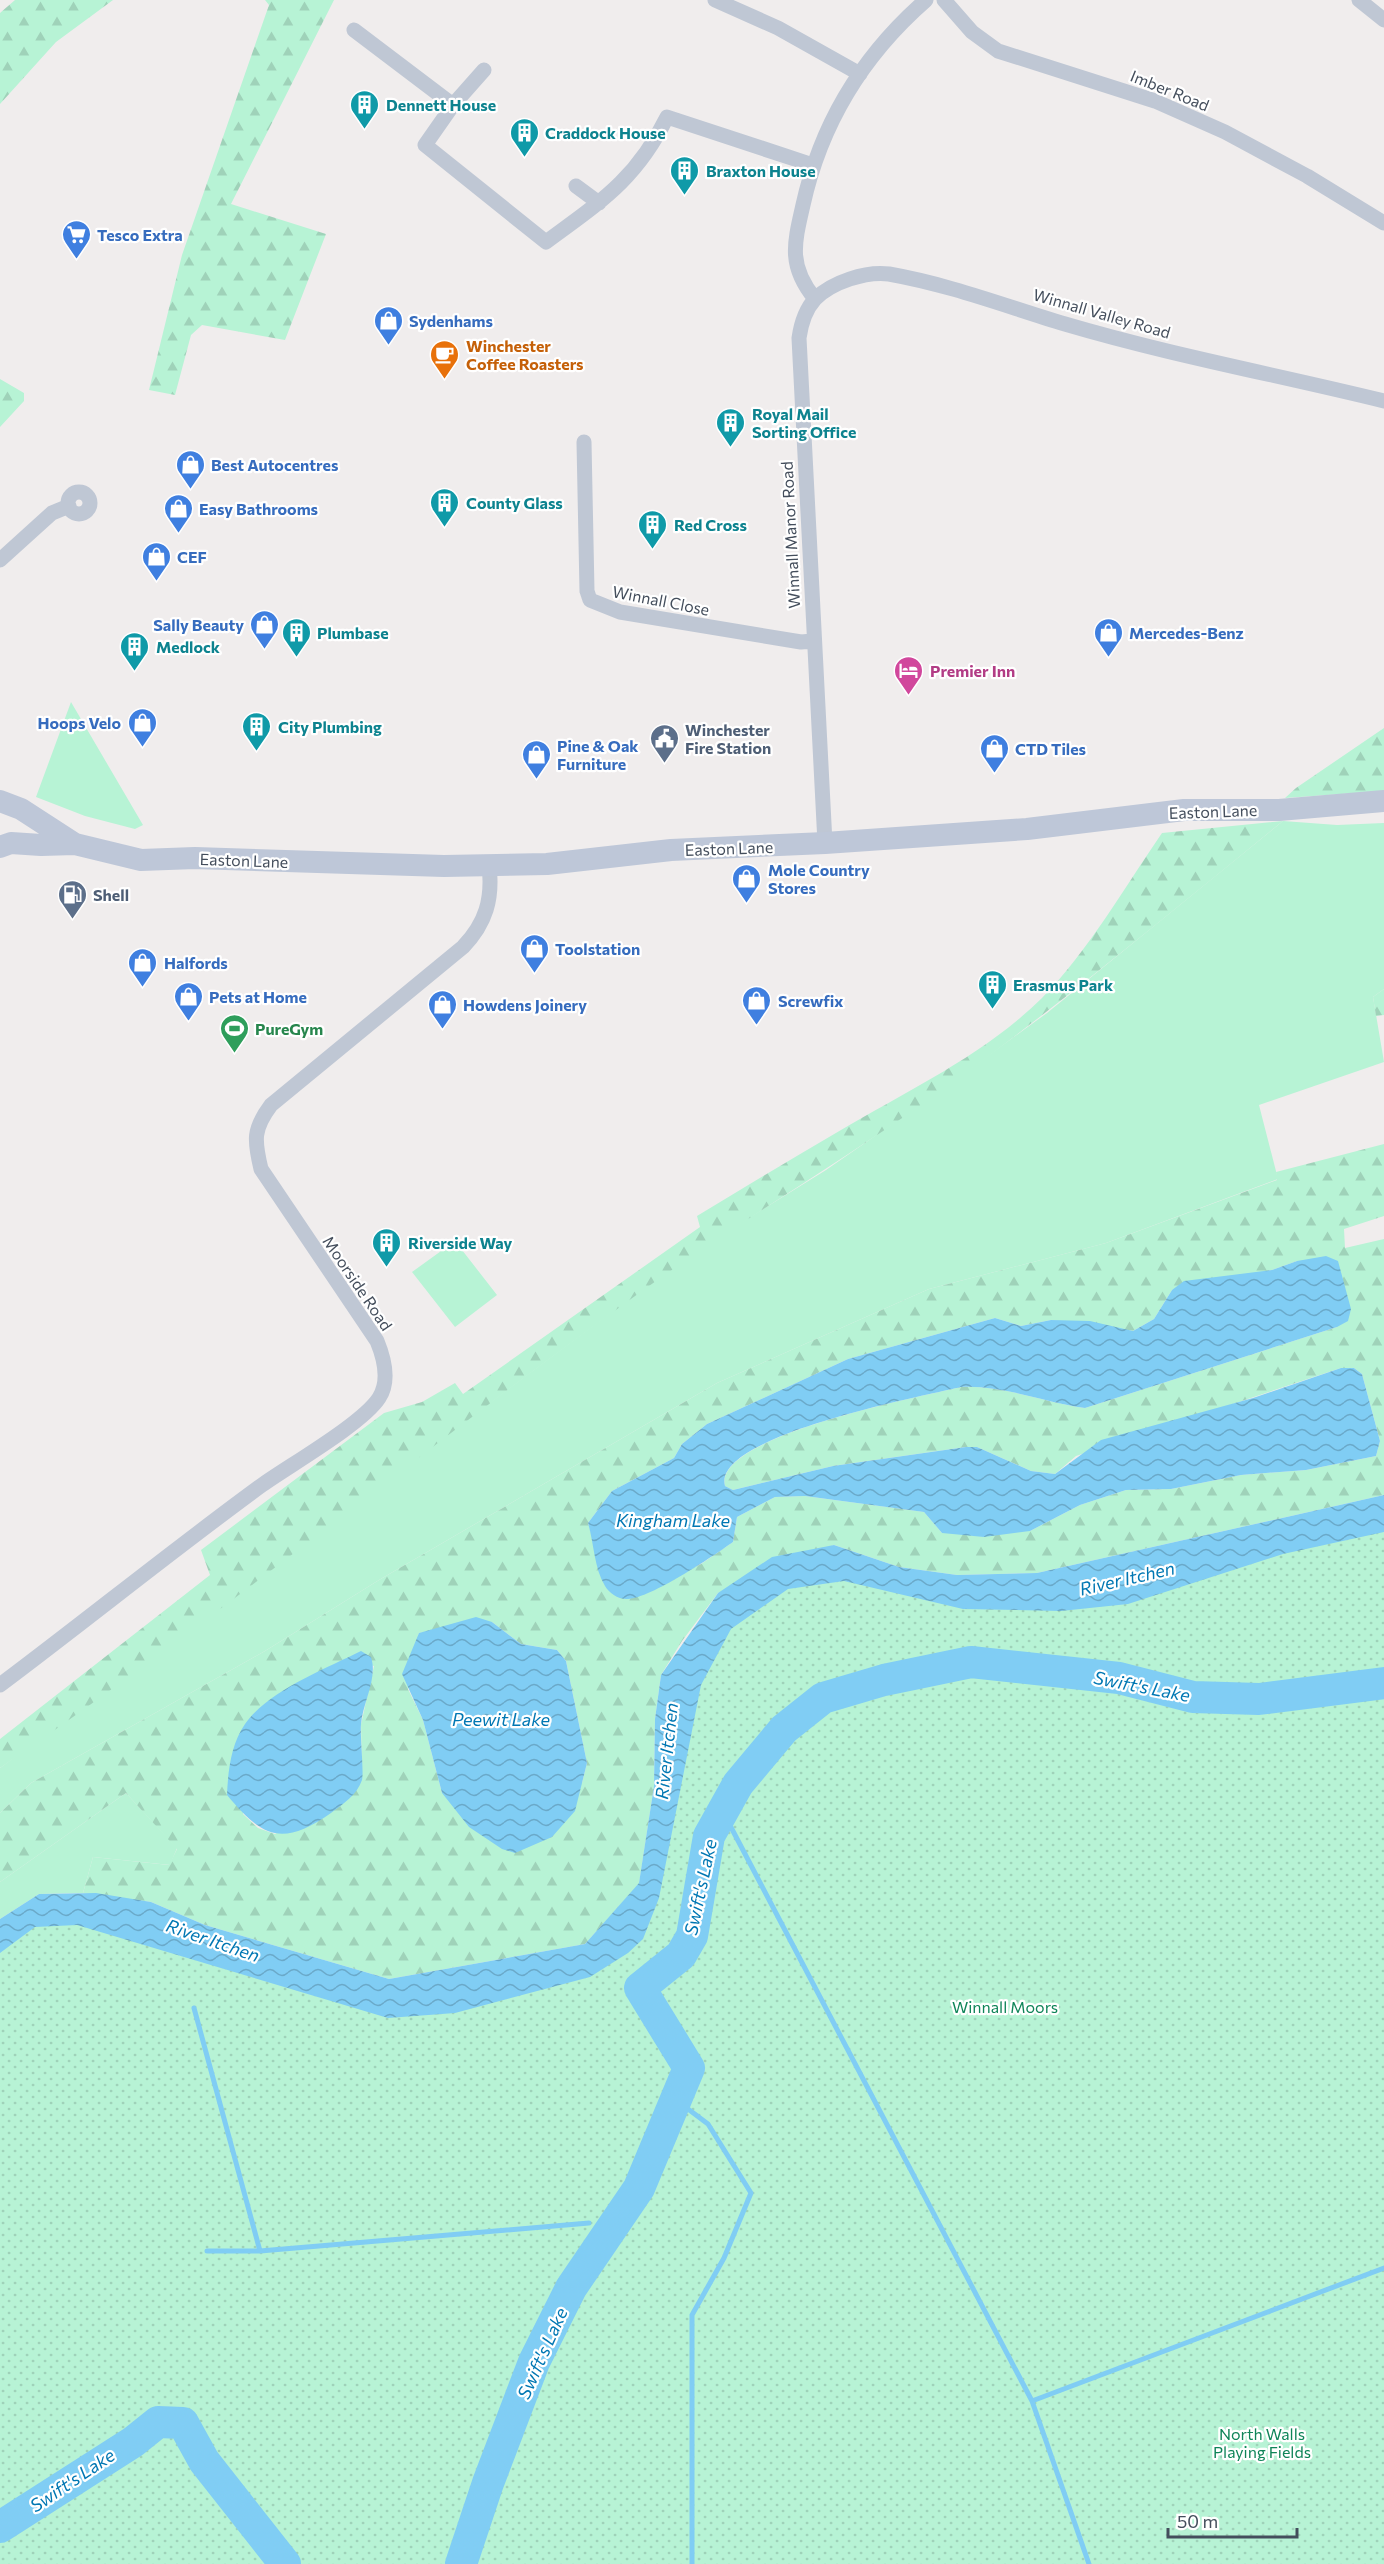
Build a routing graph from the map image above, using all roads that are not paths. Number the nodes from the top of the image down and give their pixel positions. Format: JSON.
{"nodes":[{"id":1,"x":715,"y":0,"type":"edge"},
{"id":2,"x":926,"y":0,"type":"edge"},
{"id":3,"x":944,"y":0,"type":"edge"},
{"id":4,"x":1359,"y":0,"type":"edge"},
{"id":5,"x":1384,"y":20,"type":"edge"},
{"id":6,"x":354,"y":30,"type":"dead end"},
{"id":7,"x":484,"y":70,"type":"dead end"},
{"id":8,"x":860,"y":74,"type":"junction"},
{"id":9,"x":453,"y":105,"type":"junction"},
{"id":10,"x":813,"y":165,"type":"junction"},
{"id":11,"x":576,"y":186,"type":"dead end"},
{"id":12,"x":599,"y":203,"type":"junction"},
{"id":13,"x":1384,"y":223,"type":"edge"},
{"id":14,"x":815,"y":299,"type":"junction"},
{"id":15,"x":1384,"y":401,"type":"edge"},
{"id":16,"x":584,"y":442,"type":"dead end"},
{"id":17,"x":69,"y":506,"type":"dead end"},
{"id":18,"x":0,"y":560,"type":"edge"},
{"id":19,"x":813,"y":641,"type":"junction"},
{"id":20,"x":0,"y":801,"type":"edge"},
{"id":21,"x":1384,"y":801,"type":"edge"},
{"id":22,"x":825,"y":843,"type":"junction"},
{"id":23,"x":75,"y":844,"type":"junction"},
{"id":24,"x":0,"y":847,"type":"edge"},
{"id":25,"x":489,"y":866,"type":"junction"},
{"id":26,"x":0,"y":1685,"type":"edge"}],
"edges":[{"from":1,"to":8,"type":"street"},
{"from":2,"to":8,"type":"street"},
{"from":3,"to":13,"type":"street","name":"Imber Road"},
{"from":4,"to":5,"type":"street"},
{"from":6,"to":9,"type":"street"},
{"from":7,"to":9,"type":"street"},
{"from":8,"to":10,"type":"street"},
{"from":9,"to":12,"type":"street"},
{"from":10,"to":12,"type":"street"},
{"from":10,"to":14,"type":"street"},
{"from":11,"to":12,"type":"street"},
{"from":14,"to":15,"type":"street","name":"Winnall Valley Road"},
{"from":14,"to":19,"type":"street","name":"Winnall Manor Road"},
{"from":16,"to":19,"type":"street","name":"Winnall Close"},
{"from":17,"to":18,"type":"street"},
{"from":19,"to":22,"type":"street","name":"Winnall Manor Road"},
{"from":20,"to":23,"type":"street","name":"Easton Lane"},
{"from":21,"to":22,"type":"street","name":"Easton Lane"},
{"from":22,"to":25,"type":"street","name":"Easton Lane"},
{"from":23,"to":24,"type":"street","name":"Easton Lane"},
{"from":23,"to":25,"type":"street","name":"Easton Lane"},
{"from":25,"to":26,"type":"street","name":"Moorside Road"}]}
